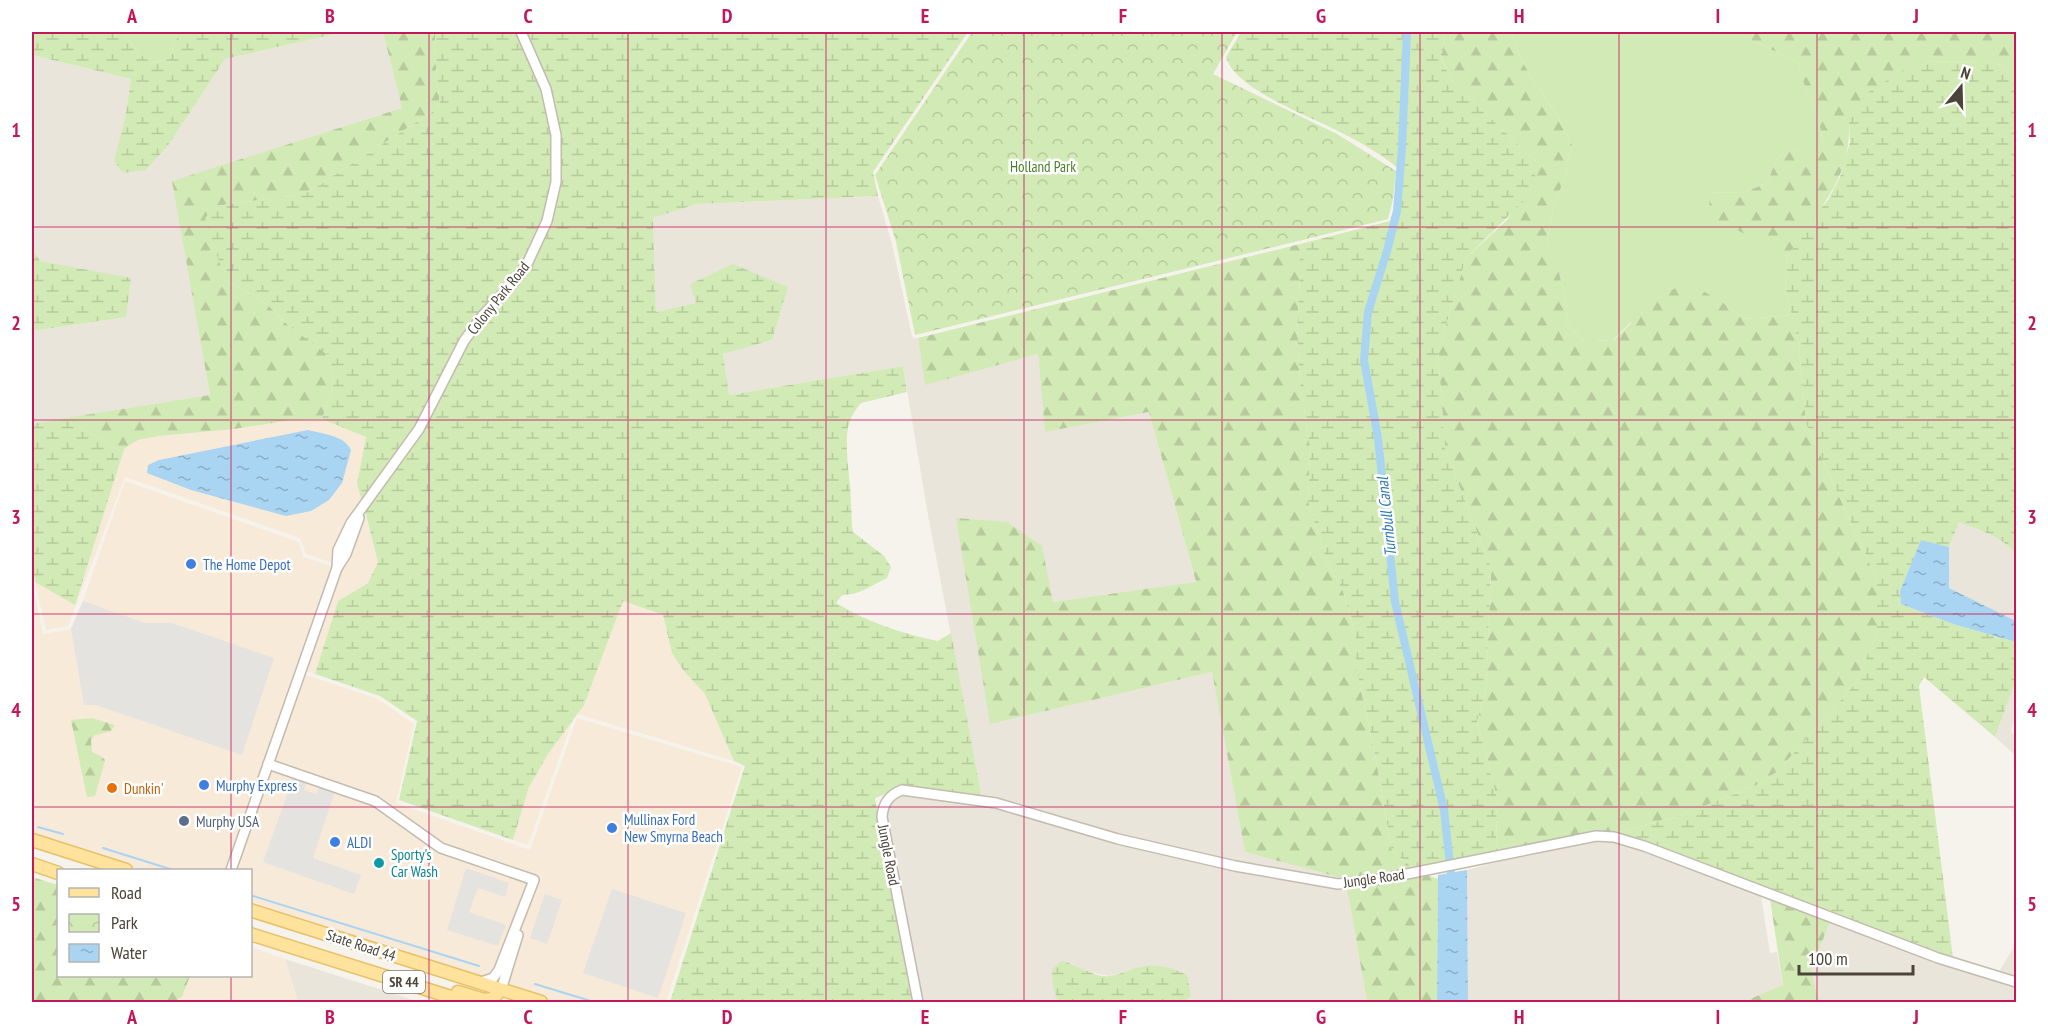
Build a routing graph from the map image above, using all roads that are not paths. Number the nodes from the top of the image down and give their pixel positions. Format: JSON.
{"nodes":[{"id":1,"x":521,"y":32,"type":"edge"},
{"id":2,"x":268,"y":764,"type":"junction"},
{"id":3,"x":32,"y":840,"type":"edge"},
{"id":4,"x":32,"y":864,"type":"edge"},
{"id":5,"x":123,"y":869,"type":"edge"},
{"id":6,"x":231,"y":869,"type":"edge"},
{"id":7,"x":57,"y":873,"type":"edge"},
{"id":8,"x":252,"y":911,"type":"edge"},
{"id":9,"x":522,"y":912,"type":"junction"},
{"id":10,"x":252,"y":935,"type":"edge"},
{"id":11,"x":350,"y":965,"type":"junction"},
{"id":12,"x":2016,"y":982,"type":"edge"},
{"id":13,"x":479,"y":983,"type":"junction"},
{"id":14,"x":501,"y":990,"type":"junction"},
{"id":15,"x":467,"y":1002,"type":"edge"},
{"id":16,"x":541,"y":1002,"type":"edge"},
{"id":17,"x":918,"y":1002,"type":"edge"}],
"edges":[{"from":1,"to":2,"type":"street","name":"Colony Park Road"},
{"from":2,"to":6,"type":"street","name":"Colony Park Road"},
{"from":2,"to":9,"type":"street"},
{"from":3,"to":5,"type":"main road"},
{"from":4,"to":7,"type":"main road"},
{"from":8,"to":13,"type":"main road","name":"State Road 44","number":"SR 44"},
{"from":9,"to":13,"type":"street"},
{"from":9,"to":14,"type":"street"},
{"from":10,"to":11,"type":"main road","name":"State Road 44","number":"SR 44"},
{"from":11,"to":14,"type":"main road"},
{"from":11,"to":15,"type":"main road","name":"State Road 44","number":"SR 44"},
{"from":12,"to":17,"type":"street","name":"Jungle Road"},
{"from":13,"to":14,"type":"main road","name":"State Road 44","number":"SR 44"},
{"from":14,"to":16,"type":"main road","name":"State Road 44","number":"SR 44"}]}
